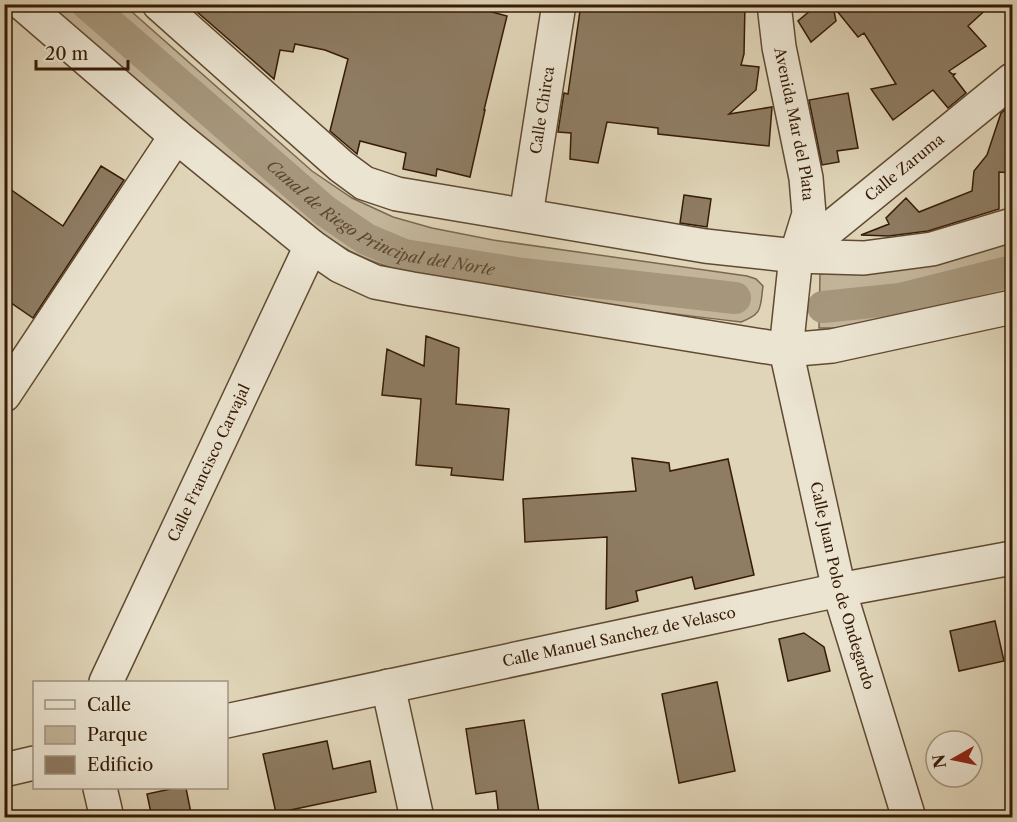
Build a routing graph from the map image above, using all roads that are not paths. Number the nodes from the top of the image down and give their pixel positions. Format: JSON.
{"nodes":[{"id":1,"x":23,"y":4,"type":"edge"},
{"id":2,"x":159,"y":4,"type":"edge"},
{"id":3,"x":558,"y":4,"type":"edge"},
{"id":4,"x":774,"y":4,"type":"edge"},
{"id":5,"x":1012,"y":80,"type":"edge"},
{"id":6,"x":176,"y":136,"type":"junction"},
{"id":7,"x":526,"y":215,"type":"junction"},
{"id":8,"x":1012,"y":225,"type":"edge"},
{"id":9,"x":311,"y":246,"type":"junction"},
{"id":10,"x":796,"y":255,"type":"junction"},
{"id":11,"x":1012,"y":307,"type":"edge"},
{"id":12,"x":786,"y":350,"type":"junction"},
{"id":13,"x":4,"y":395,"type":"edge"},
{"id":14,"x":1012,"y":558,"type":"edge"},
{"id":15,"x":839,"y":590,"type":"junction"},
{"id":16,"x":106,"y":681,"type":"edge"},
{"id":17,"x":388,"y":686,"type":"junction"},
{"id":18,"x":228,"y":721,"type":"edge"},
{"id":19,"x":33,"y":763,"type":"edge"},
{"id":20,"x":4,"y":770,"type":"edge"},
{"id":21,"x":100,"y":789,"type":"edge"},
{"id":22,"x":107,"y":818,"type":"edge"},
{"id":23,"x":417,"y":818,"type":"edge"},
{"id":24,"x":909,"y":818,"type":"edge"}],
"edges":[{"from":1,"to":6,"type":"street"},
{"from":2,"to":7,"type":"street"},
{"from":3,"to":7,"type":"street","name":"Calle Chirca"},
{"from":4,"to":10,"type":"street","name":"Avenida Mar del Plata"},
{"from":5,"to":10,"type":"street","name":"Calle Zaruma"},
{"from":6,"to":9,"type":"street"},
{"from":6,"to":13,"type":"street"},
{"from":7,"to":10,"type":"street"},
{"from":8,"to":10,"type":"street"},
{"from":9,"to":12,"type":"street"},
{"from":9,"to":16,"type":"street","name":"Calle Francisco Carvajal"},
{"from":10,"to":12,"type":"street","name":"Avenida Mar del Plata"},
{"from":11,"to":12,"type":"street"},
{"from":12,"to":15,"type":"street","name":"Calle Juan Polo de Ondegardo"},
{"from":14,"to":15,"type":"street","name":"Calle Manuel Sanchez de Velasco"},
{"from":15,"to":17,"type":"street","name":"Calle Manuel Sanchez de Velasco"},
{"from":15,"to":24,"type":"street","name":"Calle Juan Polo de Ondegardo"},
{"from":17,"to":18,"type":"street","name":"Calle Manuel Sanchez de Velasco"},
{"from":17,"to":23,"type":"street"},
{"from":19,"to":20,"type":"street"},
{"from":21,"to":22,"type":"street"}]}
